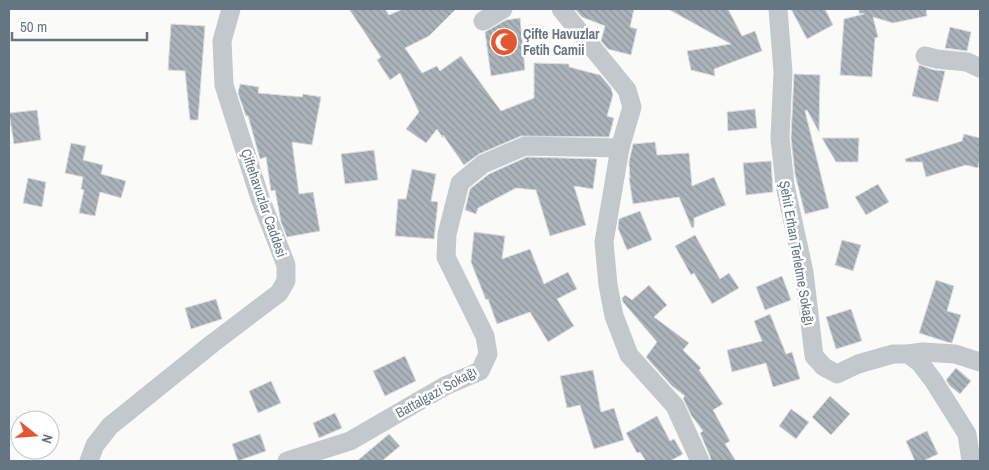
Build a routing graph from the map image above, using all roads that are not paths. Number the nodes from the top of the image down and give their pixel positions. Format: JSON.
{"nodes":[{"id":1,"x":231,"y":9,"type":"edge"},
{"id":2,"x":503,"y":9,"type":"edge"},
{"id":3,"x":561,"y":9,"type":"edge"},
{"id":4,"x":776,"y":11,"type":"edge"},
{"id":5,"x":482,"y":21,"type":"dead end"},
{"id":6,"x":925,"y":56,"type":"dead end"},
{"id":7,"x":980,"y":68,"type":"edge"},
{"id":8,"x":620,"y":148,"type":"junction"},
{"id":9,"x":908,"y":354,"type":"junction"},
{"id":10,"x":980,"y":362,"type":"edge"},
{"id":11,"x":89,"y":461,"type":"edge"},
{"id":12,"x":287,"y":461,"type":"edge"},
{"id":13,"x":700,"y":461,"type":"edge"},
{"id":14,"x":971,"y":461,"type":"edge"}],
"edges":[{"from":1,"to":11,"type":"street","name":"Çiftehavuzlar Caddesi"},
{"from":2,"to":5,"type":"street"},
{"from":3,"to":8,"type":"street"},
{"from":4,"to":9,"type":"street","name":"Şehit Erhan Terletme Sokağı"},
{"from":6,"to":7,"type":"street"},
{"from":8,"to":12,"type":"street","name":"Battalgazi Sokağı"},
{"from":8,"to":13,"type":"street"},
{"from":9,"to":10,"type":"street"},
{"from":9,"to":14,"type":"street"}]}
